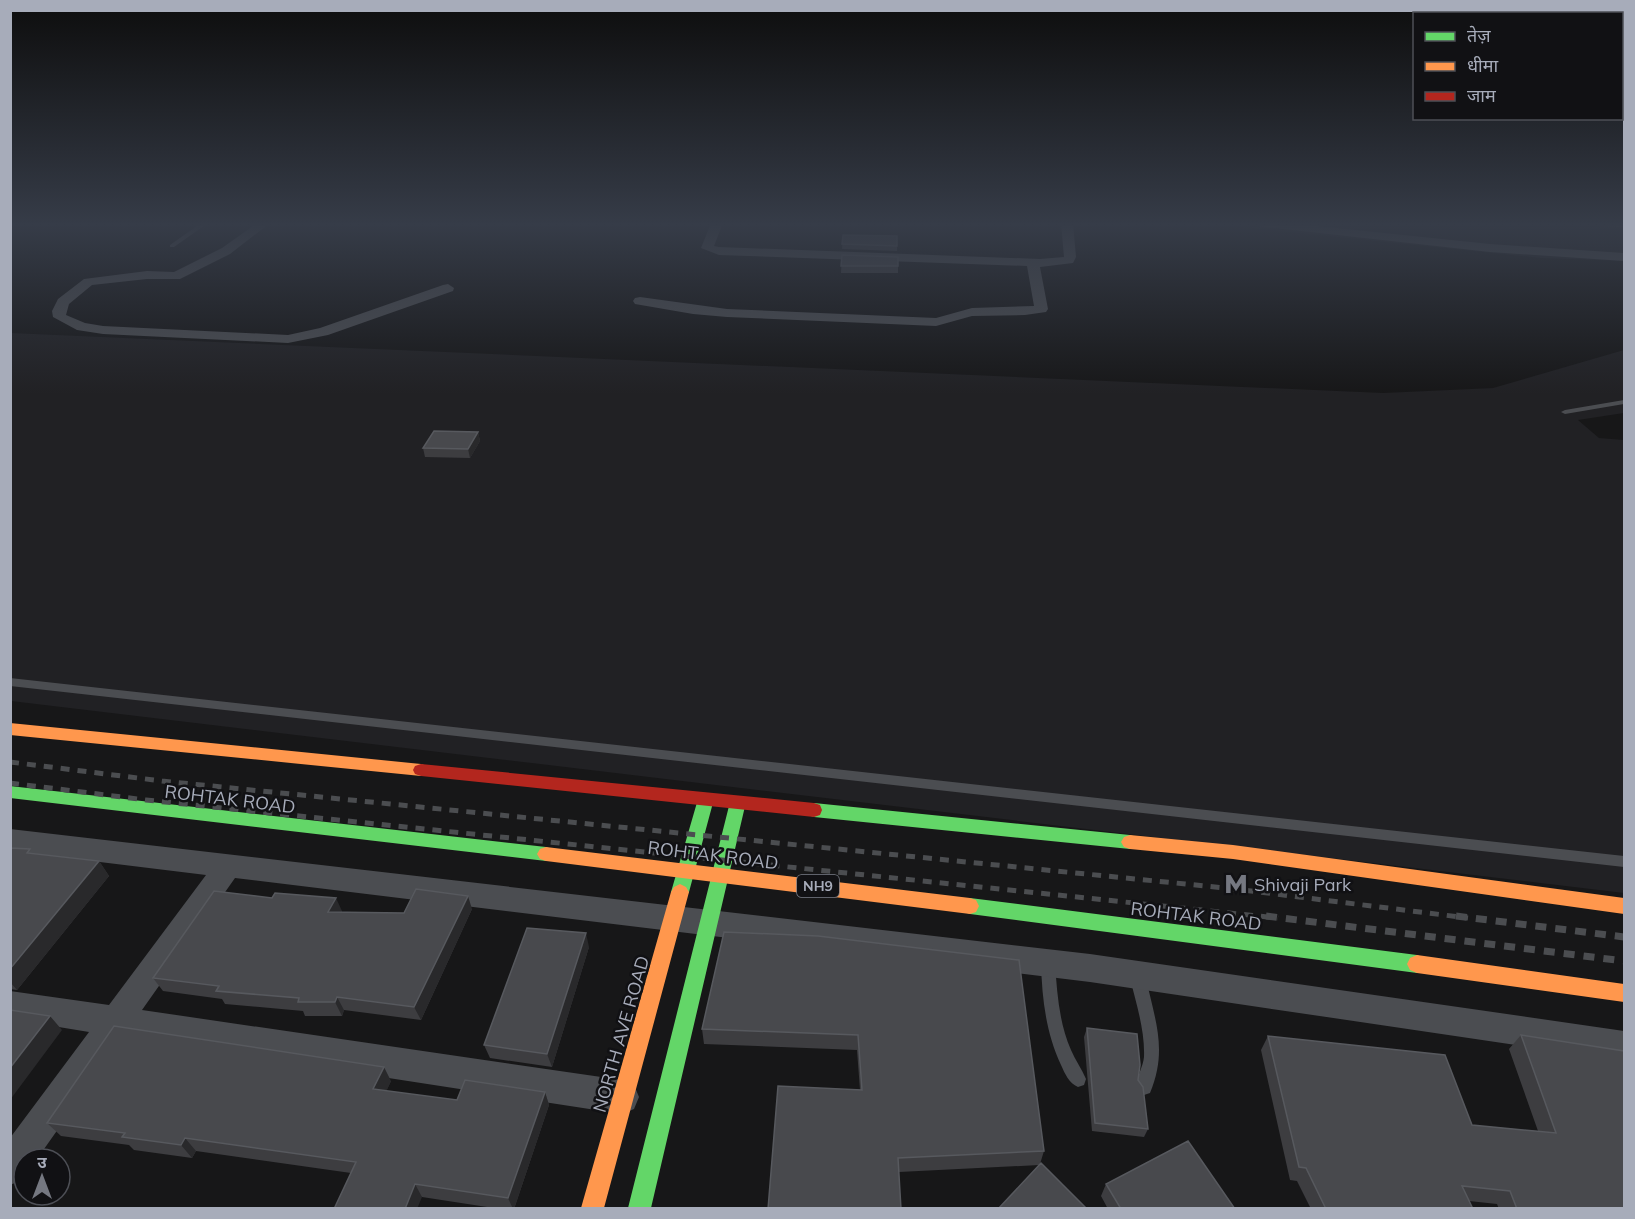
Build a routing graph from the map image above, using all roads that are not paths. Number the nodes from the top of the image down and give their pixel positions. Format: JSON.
{"nodes":[{"id":1,"x":106,"y":280,"type":"edge"},
{"id":2,"x":1037,"y":280,"type":"edge"},
{"id":3,"x":448,"y":288,"type":"dead end"},
{"id":4,"x":640,"y":301,"type":"dead end"},
{"id":5,"x":1624,"y":402,"type":"edge"},
{"id":6,"x":1565,"y":412,"type":"dead end"},
{"id":7,"x":10,"y":682,"type":"edge"},
{"id":8,"x":10,"y":729,"type":"edge"},
{"id":9,"x":10,"y":792,"type":"edge"},
{"id":10,"x":706,"y":799,"type":"junction"},
{"id":11,"x":738,"y":802,"type":"junction"},
{"id":12,"x":10,"y":840,"type":"edge"},
{"id":13,"x":1624,"y":862,"type":"edge"},
{"id":14,"x":228,"y":866,"type":"junction"},
{"id":15,"x":686,"y":870,"type":"junction"},
{"id":16,"x":722,"y":874,"type":"junction"},
{"id":17,"x":1624,"y":906,"type":"edge"},
{"id":18,"x":673,"y":917,"type":"junction"},
{"id":19,"x":710,"y":921,"type":"junction"},
{"id":20,"x":1048,"y":963,"type":"junction"},
{"id":21,"x":1138,"y":975,"type":"junction"},
{"id":22,"x":1624,"y":993,"type":"edge"},
{"id":23,"x":10,"y":1005,"type":"edge"},
{"id":24,"x":116,"y":1022,"type":"junction"},
{"id":25,"x":1624,"y":1046,"type":"edge"},
{"id":26,"x":1078,"y":1079,"type":"dead end"},
{"id":27,"x":1144,"y":1087,"type":"edge"},
{"id":28,"x":622,"y":1097,"type":"junction"},
{"id":29,"x":10,"y":1168,"type":"edge"},
{"id":30,"x":592,"y":1209,"type":"edge"},
{"id":31,"x":639,"y":1209,"type":"edge"}],
"edges":[{"from":1,"to":3,"type":"street"},
{"from":2,"to":4,"type":"street"},
{"from":5,"to":6,"type":"lane"},
{"from":7,"to":13,"type":"lane"},
{"from":8,"to":10,"type":"main road"},
{"from":9,"to":15,"type":"main road","name":"ROHTAK ROAD","number":"NH9"},
{"from":10,"to":11,"type":"main road"},
{"from":10,"to":15,"type":"main road","name":"NORTH AVE ROAD"},
{"from":11,"to":16,"type":"main road"},
{"from":11,"to":17,"type":"main road"},
{"from":12,"to":14,"type":"street"},
{"from":14,"to":18,"type":"street"},
{"from":14,"to":24,"type":"street"},
{"from":15,"to":16,"type":"main road","name":"ROHTAK ROAD","number":"NH9"},
{"from":15,"to":18,"type":"main road","name":"NORTH AVE ROAD"},
{"from":16,"to":19,"type":"main road"},
{"from":16,"to":22,"type":"main road","name":"ROHTAK ROAD","number":"NH9"},
{"from":18,"to":19,"type":"street"},
{"from":18,"to":28,"type":"main road","name":"NORTH AVE ROAD"},
{"from":19,"to":20,"type":"street"},
{"from":19,"to":31,"type":"main road"},
{"from":20,"to":21,"type":"street"},
{"from":20,"to":26,"type":"lane"},
{"from":21,"to":25,"type":"street"},
{"from":21,"to":27,"type":"lane"},
{"from":23,"to":24,"type":"street"},
{"from":24,"to":28,"type":"street"},
{"from":24,"to":29,"type":"street"},
{"from":28,"to":30,"type":"main road","name":"NORTH AVE ROAD"}]}
